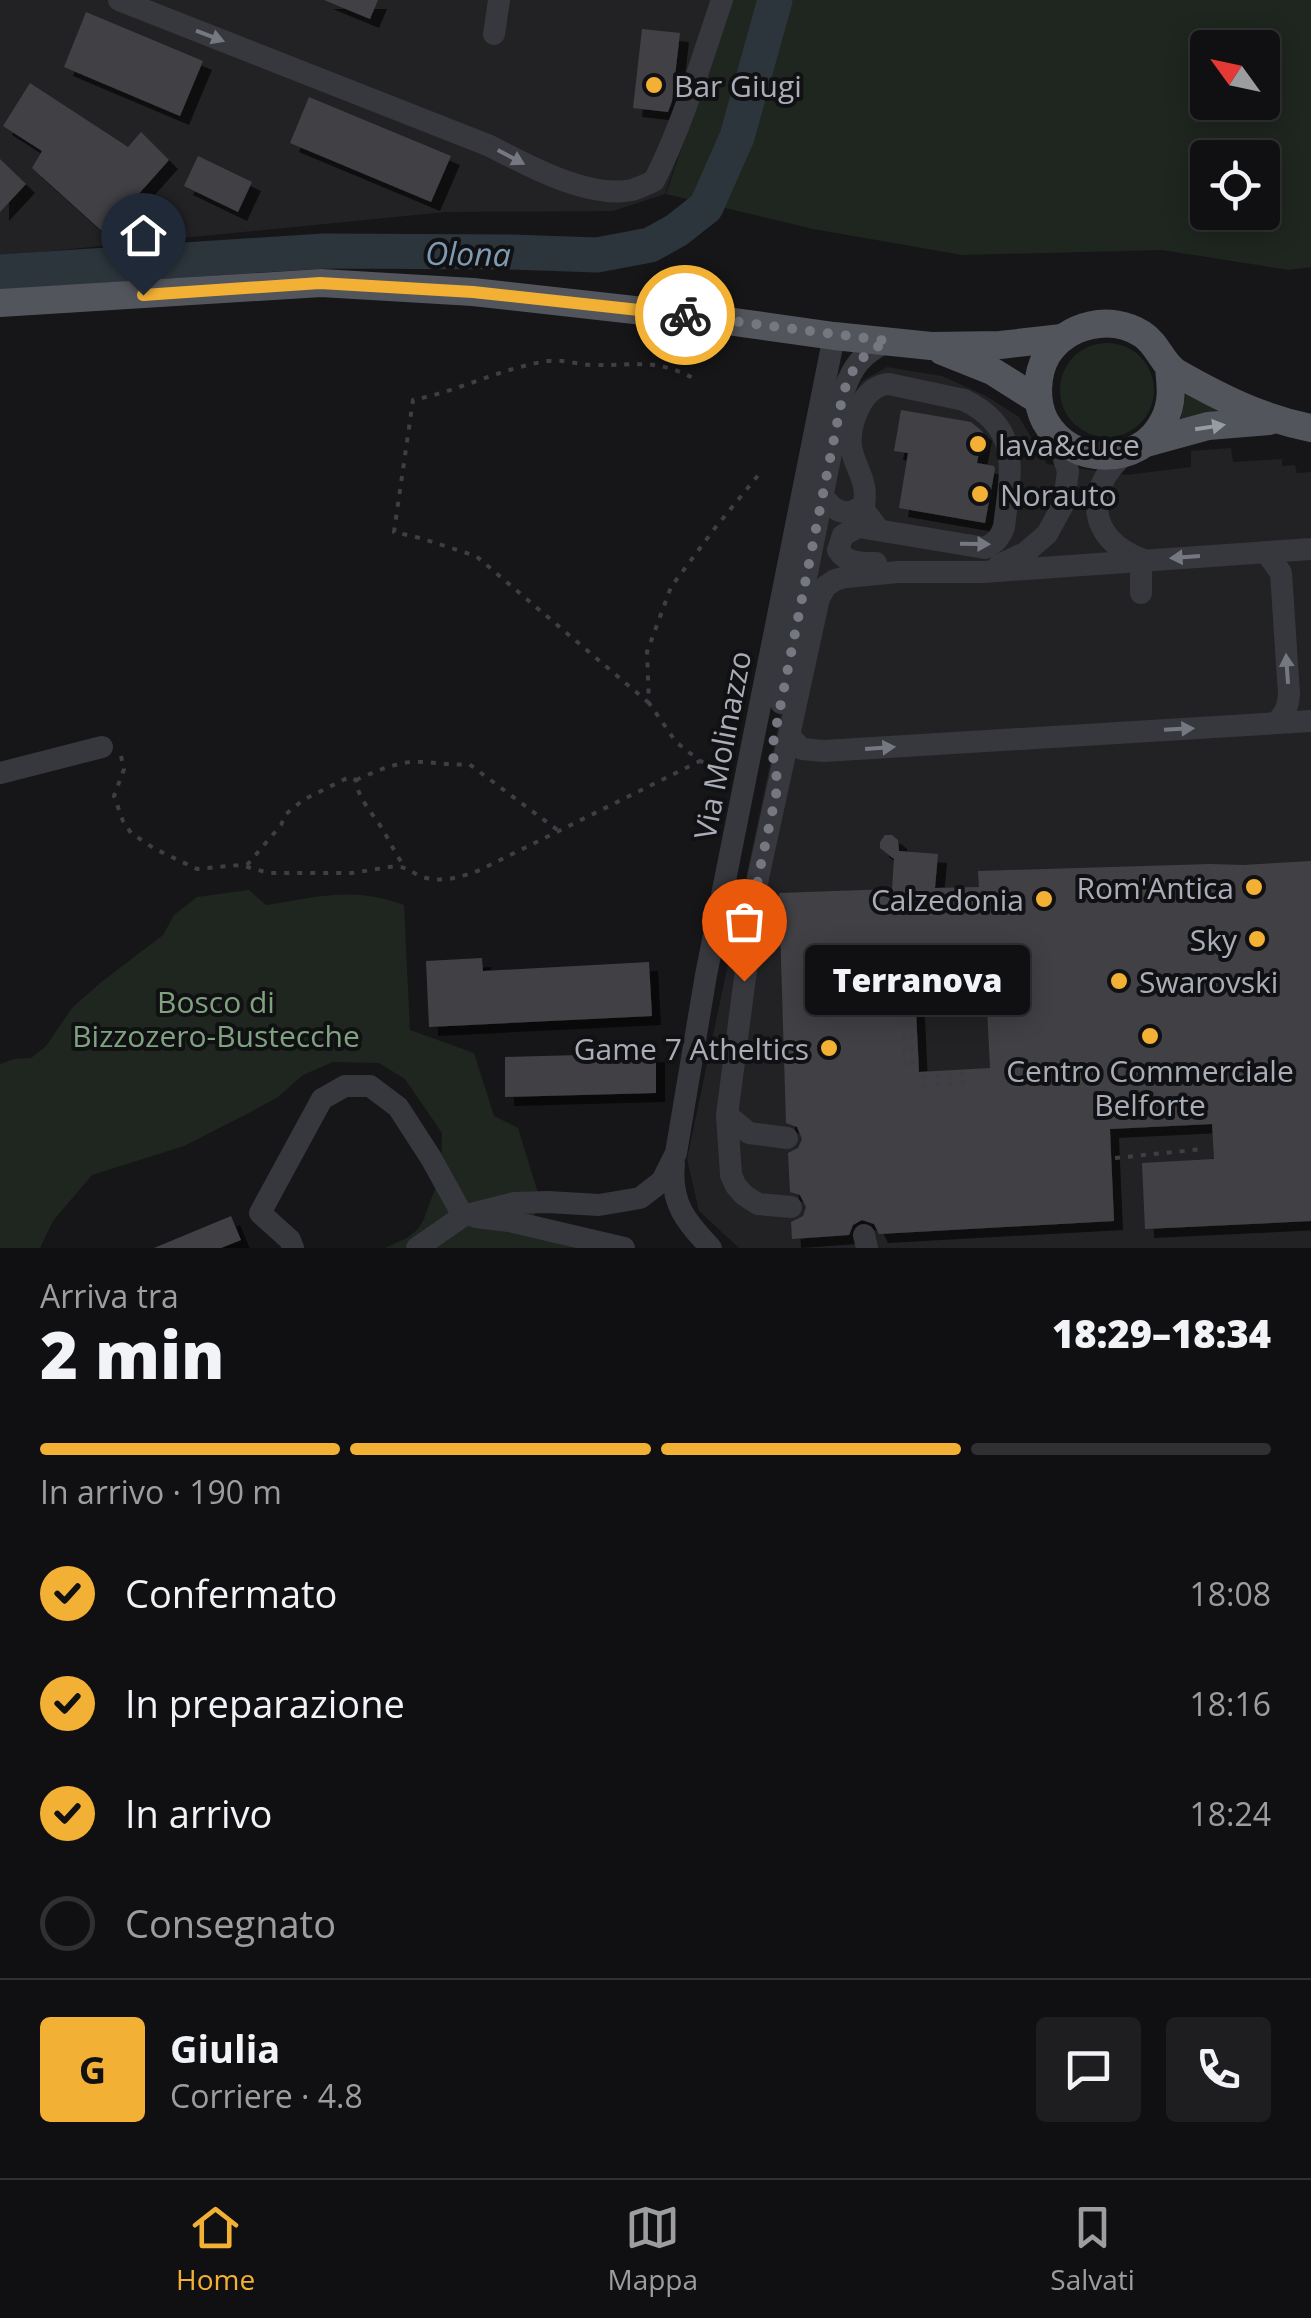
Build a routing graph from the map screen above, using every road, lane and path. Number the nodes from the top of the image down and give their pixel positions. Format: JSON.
{"nodes":[{"id":1,"x":119,"y":0,"type":"edge"},
{"id":2,"x":499,"y":0,"type":"edge"},
{"id":3,"x":722,"y":0,"type":"edge"},
{"id":4,"x":494,"y":34,"type":"dead end"},
{"id":5,"x":0,"y":304,"type":"edge"},
{"id":6,"x":834,"y":336,"type":"junction"},
{"id":7,"x":1062,"y":338,"type":"junction"},
{"id":8,"x":878,"y":346,"type":"junction"},
{"id":9,"x":932,"y":346,"type":"junction"},
{"id":10,"x":1169,"y":368,"type":"junction"},
{"id":11,"x":699,"y":381,"type":"dead end"},
{"id":12,"x":1038,"y":400,"type":"junction"},
{"id":13,"x":820,"y":409,"type":"junction"},
{"id":14,"x":1276,"y":421,"type":"junction"},
{"id":15,"x":1311,"y":428,"type":"edge"},
{"id":16,"x":1057,"y":438,"type":"junction"},
{"id":17,"x":1135,"y":449,"type":"junction"},
{"id":18,"x":760,"y":473,"type":"dead end"},
{"id":19,"x":822,"y":496,"type":"junction"},
{"id":20,"x":863,"y":505,"type":"junction"},
{"id":21,"x":880,"y":530,"type":"junction"},
{"id":22,"x":838,"y":543,"type":"junction"},
{"id":23,"x":1311,"y":549,"type":"edge"},
{"id":24,"x":1266,"y":552,"type":"junction"},
{"id":25,"x":1141,"y":560,"type":"junction"},
{"id":26,"x":983,"y":572,"type":"junction"},
{"id":27,"x":1141,"y":593,"type":"dead end"},
{"id":28,"x":802,"y":594,"type":"junction"},
{"id":29,"x":649,"y":704,"type":"junction"},
{"id":30,"x":1311,"y":721,"type":"edge"},
{"id":31,"x":1276,"y":723,"type":"junction"},
{"id":32,"x":798,"y":743,"type":"junction"},
{"id":33,"x":102,"y":747,"type":"joint"},
{"id":34,"x":700,"y":760,"type":"junction"},
{"id":35,"x":0,"y":773,"type":"edge"},
{"id":36,"x":747,"y":777,"type":"junction"},
{"id":37,"x":356,"y":780,"type":"junction"},
{"id":38,"x":778,"y":788,"type":"junction"},
{"id":39,"x":559,"y":831,"type":"junction"},
{"id":40,"x":404,"y":866,"type":"junction"},
{"id":41,"x":246,"y":867,"type":"junction"},
{"id":42,"x":902,"y":996,"type":"dead end"},
{"id":43,"x":909,"y":996,"type":"dead end"},
{"id":44,"x":1110,"y":1058,"type":"dead end"},
{"id":45,"x":1120,"y":1058,"type":"dead end"},
{"id":46,"x":964,"y":1074,"type":"dead end"},
{"id":47,"x":922,"y":1077,"type":"dead end"},
{"id":48,"x":964,"y":1082,"type":"dead end"},
{"id":49,"x":922,"y":1086,"type":"dead end"},
{"id":50,"x":728,"y":1115,"type":"junction"},
{"id":51,"x":787,"y":1138,"type":"dead end"},
{"id":52,"x":1203,"y":1149,"type":"dead end"},
{"id":53,"x":676,"y":1153,"type":"junction"},
{"id":54,"x":1115,"y":1158,"type":"dead end"},
{"id":55,"x":790,"y":1206,"type":"dead end"},
{"id":56,"x":462,"y":1216,"type":"junction"},
{"id":57,"x":293,"y":1248,"type":"edge"},
{"id":58,"x":417,"y":1248,"type":"edge"},
{"id":59,"x":624,"y":1248,"type":"edge"},
{"id":60,"x":711,"y":1248,"type":"edge"}],
"edges":[{"from":1,"to":3,"type":"street","one_way":true},
{"from":2,"to":4,"type":"street"},
{"from":5,"to":6,"type":"main road"},
{"from":6,"to":8,"type":"main road"},
{"from":6,"to":13,"type":"street","name":"Via Molinazzo"},
{"from":7,"to":9,"type":"main road"},
{"from":7,"to":10,"type":"main road"},
{"from":7,"to":12,"type":"main road"},
{"from":8,"to":9,"type":"main road"},
{"from":8,"to":13,"type":"street","name":"Via Molinazzo"},
{"from":8,"to":19,"type":"street"},
{"from":9,"to":12,"type":"main road"},
{"from":10,"to":14,"type":"main road"},
{"from":10,"to":17,"type":"main road"},
{"from":11,"to":29,"type":"path"},
{"from":12,"to":16,"type":"main road"},
{"from":13,"to":36,"type":"street","name":"Via Molinazzo"},
{"from":14,"to":15,"type":"main road"},
{"from":17,"to":14,"type":"main road","one_way":true},
{"from":16,"to":17,"type":"main road"},
{"from":16,"to":26,"type":"street"},
{"from":17,"to":25,"type":"street"},
{"from":18,"to":29,"type":"path"},
{"from":19,"to":20,"type":"street"},
{"from":19,"to":28,"type":"street"},
{"from":20,"to":21,"type":"street"},
{"from":21,"to":20,"type":"street","one_way":true},
{"from":21,"to":22,"type":"street"},
{"from":22,"to":26,"type":"street"},
{"from":22,"to":28,"type":"street"},
{"from":23,"to":24,"type":"street"},
{"from":24,"to":25,"type":"street","one_way":true},
{"from":31,"to":24,"type":"street","one_way":true},
{"from":25,"to":26,"type":"street"},
{"from":25,"to":27,"type":"street"},
{"from":26,"to":32,"type":"street"},
{"from":28,"to":38,"type":"street"},
{"from":29,"to":34,"type":"path"},
{"from":30,"to":31,"type":"street"},
{"from":32,"to":31,"type":"street","one_way":true},
{"from":32,"to":38,"type":"street"},
{"from":33,"to":35,"type":"street"},
{"from":33,"to":41,"type":"path"},
{"from":34,"to":36,"type":"path"},
{"from":34,"to":39,"type":"path"},
{"from":36,"to":38,"type":"street"},
{"from":36,"to":53,"type":"street","name":"Via Molinazzo"},
{"from":37,"to":39,"type":"path"},
{"from":37,"to":40,"type":"path"},
{"from":37,"to":41,"type":"path"},
{"from":38,"to":50,"type":"street"},
{"from":39,"to":40,"type":"path"},
{"from":40,"to":41,"type":"path"},
{"from":42,"to":43,"type":"path"},
{"from":44,"to":45,"type":"path"},
{"from":46,"to":47,"type":"path"},
{"from":48,"to":49,"type":"path"},
{"from":50,"to":51,"type":"street"},
{"from":50,"to":55,"type":"street"},
{"from":52,"to":54,"type":"path"},
{"from":53,"to":56,"type":"street","name":"Via Molinazzo"},
{"from":53,"to":60,"type":"street"},
{"from":56,"to":57,"type":"street"},
{"from":56,"to":58,"type":"street"},
{"from":56,"to":59,"type":"street"}]}
